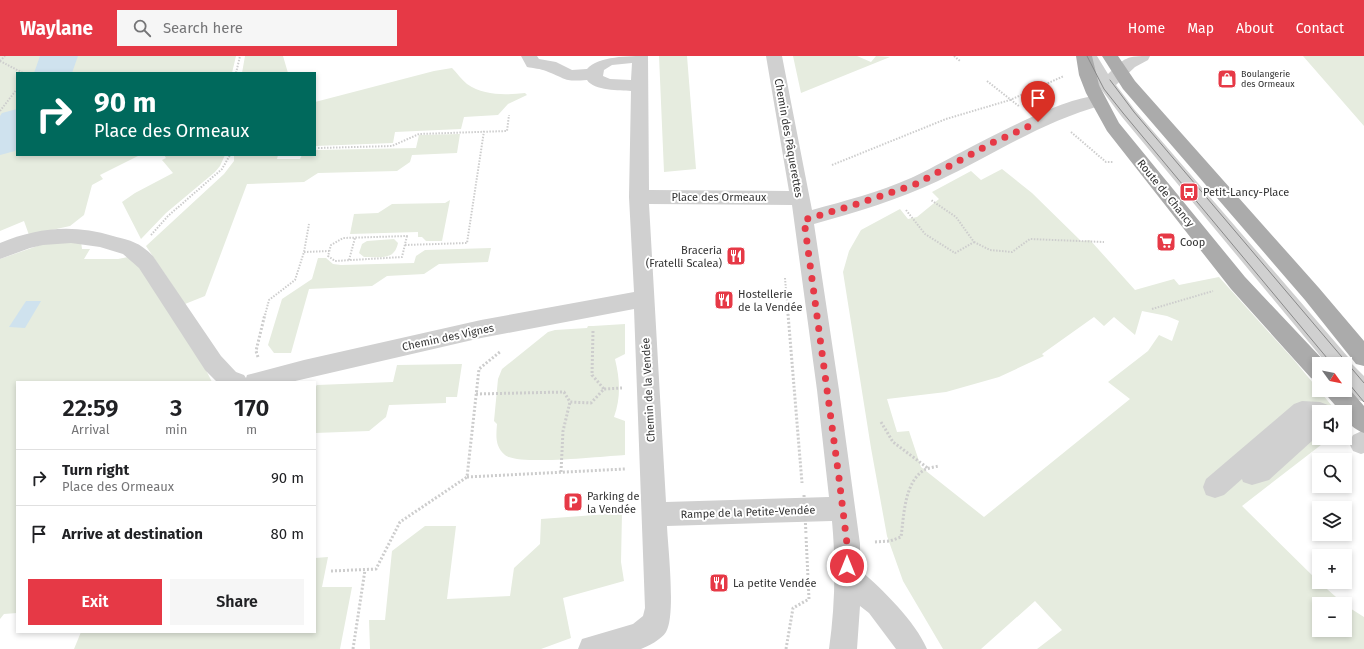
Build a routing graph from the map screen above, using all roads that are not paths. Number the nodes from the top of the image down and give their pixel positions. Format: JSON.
{"nodes":[{"id":1,"x":528,"y":56,"type":"edge"},
{"id":2,"x":774,"y":56,"type":"edge"},
{"id":3,"x":1084,"y":56,"type":"edge"},
{"id":4,"x":1089,"y":56,"type":"edge"},
{"id":5,"x":1098,"y":56,"type":"edge"},
{"id":6,"x":1142,"y":56,"type":"edge"},
{"id":7,"x":640,"y":57,"type":"edge"},
{"id":8,"x":1112,"y":73,"type":"edge"},
{"id":9,"x":593,"y":74,"type":"junction"},
{"id":10,"x":640,"y":86,"type":"junction"},
{"id":11,"x":1097,"y":101,"type":"junction"},
{"id":12,"x":639,"y":197,"type":"junction"},
{"id":13,"x":800,"y":198,"type":"junction"},
{"id":14,"x":804,"y":220,"type":"junction"},
{"id":15,"x":0,"y":251,"type":"edge"},
{"id":16,"x":644,"y":299,"type":"junction"},
{"id":17,"x":1334,"y":357,"type":"edge"},
{"id":18,"x":1364,"y":357,"type":"edge"},
{"id":19,"x":1312,"y":363,"type":"edge"},
{"id":20,"x":233,"y":381,"type":"edge"},
{"id":21,"x":258,"y":381,"type":"edge"},
{"id":22,"x":1343,"y":397,"type":"edge"},
{"id":23,"x":1349,"y":397,"type":"edge"},
{"id":24,"x":1331,"y":405,"type":"edge"},
{"id":25,"x":1312,"y":412,"type":"edge"},
{"id":26,"x":1312,"y":423,"type":"edge"},
{"id":27,"x":1363,"y":436,"type":"edge"},
{"id":28,"x":1252,"y":474,"type":"dead end"},
{"id":29,"x":1215,"y":487,"type":"dead end"},
{"id":30,"x":842,"y":509,"type":"junction"},
{"id":31,"x":653,"y":514,"type":"junction"},
{"id":32,"x":847,"y":576,"type":"junction"},
{"id":33,"x":592,"y":649,"type":"edge"},
{"id":34,"x":843,"y":649,"type":"edge"},
{"id":35,"x":913,"y":649,"type":"edge"}],
"edges":[{"from":1,"to":9,"type":"street"},
{"from":2,"to":13,"type":"street","name":"Chemin des Pâquerettes"},
{"from":3,"to":11,"type":"main road","name":"Route de Chancy"},
{"from":4,"to":8,"type":"street"},
{"from":5,"to":8,"type":"street"},
{"from":6,"to":8,"type":"street"},
{"from":7,"to":9,"type":"street","name":"Chemin de la Vendée"},
{"from":7,"to":10,"type":"street","name":"Chemin de la Vendée"},
{"from":8,"to":17,"type":"street"},
{"from":8,"to":18,"type":"main road"},
{"from":9,"to":10,"type":"street"},
{"from":10,"to":12,"type":"street","name":"Chemin de la Vendée"},
{"from":11,"to":14,"type":"street"},
{"from":11,"to":19,"type":"main road","name":"Route de Chancy"},
{"from":12,"to":13,"type":"street","name":"Place des Ormeaux"},
{"from":12,"to":16,"type":"street","name":"Chemin de la Vendée"},
{"from":13,"to":14,"type":"street","name":"Chemin des Pâquerettes"},
{"from":14,"to":30,"type":"street","name":"Chemin des Pâquerettes"},
{"from":15,"to":20,"type":"street"},
{"from":16,"to":21,"type":"street","name":"Chemin des Vignes"},
{"from":16,"to":31,"type":"street","name":"Chemin de la Vendée"},
{"from":22,"to":24,"type":"street"},
{"from":23,"to":27,"type":"main road"},
{"from":25,"to":29,"type":"street"},
{"from":26,"to":28,"type":"street"},
{"from":30,"to":31,"type":"street","name":"Rampe de la Petite-Vendée"},
{"from":30,"to":32,"type":"street","name":"Chemin des Pâquerettes"},
{"from":31,"to":33,"type":"street","name":"Chemin de la Vendée"},
{"from":32,"to":34,"type":"street","name":"Chemin des Pâquerettes"},
{"from":32,"to":35,"type":"street"}]}
